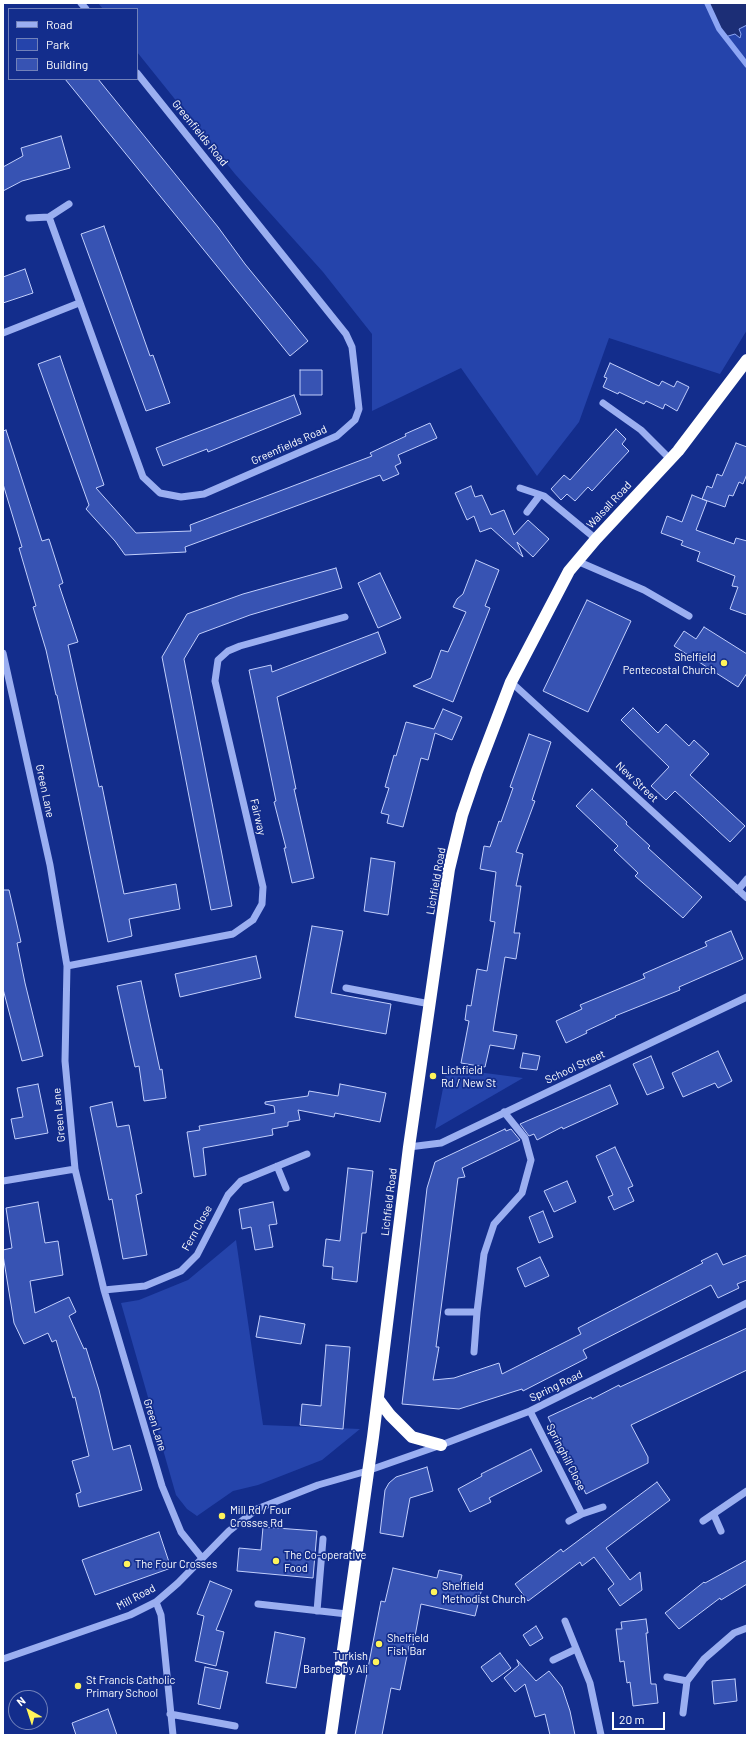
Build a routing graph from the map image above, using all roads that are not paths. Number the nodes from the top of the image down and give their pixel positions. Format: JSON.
{"nodes":[{"id":1,"x":138,"y":74,"type":"edge"},
{"id":2,"x":69,"y":204,"type":"dead end"},
{"id":3,"x":49,"y":216,"type":"junction"},
{"id":4,"x":29,"y":218,"type":"dead end"},
{"id":5,"x":79,"y":303,"type":"junction"},
{"id":6,"x":3,"y":333,"type":"edge"},
{"id":7,"x":747,"y":360,"type":"edge"},
{"id":8,"x":603,"y":403,"type":"dead end"},
{"id":9,"x":670,"y":459,"type":"junction"},
{"id":10,"x":520,"y":488,"type":"dead end"},
{"id":11,"x":540,"y":495,"type":"junction"},
{"id":12,"x":527,"y":512,"type":"dead end"},
{"id":13,"x":596,"y":539,"type":"junction"},
{"id":14,"x":577,"y":561,"type":"junction"},
{"id":15,"x":689,"y":616,"type":"dead end"},
{"id":16,"x":345,"y":617,"type":"dead end"},
{"id":17,"x":3,"y":653,"type":"edge"},
{"id":18,"x":511,"y":682,"type":"junction"},
{"id":19,"x":747,"y":879,"type":"edge"},
{"id":20,"x":738,"y":890,"type":"junction"},
{"id":21,"x":747,"y":898,"type":"edge"},
{"id":22,"x":67,"y":966,"type":"junction"},
{"id":23,"x":346,"y":988,"type":"dead end"},
{"id":24,"x":747,"y":996,"type":"edge"},
{"id":25,"x":430,"y":1004,"type":"junction"},
{"id":26,"x":504,"y":1112,"type":"junction"},
{"id":27,"x":410,"y":1147,"type":"junction"},
{"id":28,"x":307,"y":1154,"type":"dead end"},
{"id":29,"x":277,"y":1166,"type":"junction"},
{"id":30,"x":75,"y":1169,"type":"junction"},
{"id":31,"x":3,"y":1181,"type":"edge"},
{"id":32,"x":286,"y":1188,"type":"dead end"},
{"id":33,"x":104,"y":1290,"type":"junction"},
{"id":34,"x":747,"y":1304,"type":"edge"},
{"id":35,"x":448,"y":1312,"type":"dead end"},
{"id":36,"x":477,"y":1312,"type":"junction"},
{"id":37,"x":474,"y":1352,"type":"dead end"},
{"id":38,"x":378,"y":1399,"type":"junction"},
{"id":39,"x":530,"y":1410,"type":"junction"},
{"id":40,"x":442,"y":1445,"type":"junction"},
{"id":41,"x":367,"y":1471,"type":"junction"},
{"id":42,"x":747,"y":1491,"type":"edge"},
{"id":43,"x":603,"y":1507,"type":"dead end"},
{"id":44,"x":582,"y":1514,"type":"junction"},
{"id":45,"x":714,"y":1515,"type":"junction"},
{"id":46,"x":569,"y":1521,"type":"dead end"},
{"id":47,"x":703,"y":1521,"type":"dead end"},
{"id":48,"x":721,"y":1531,"type":"dead end"},
{"id":49,"x":323,"y":1539,"type":"dead end"},
{"id":50,"x":202,"y":1558,"type":"junction"},
{"id":51,"x":156,"y":1602,"type":"junction"},
{"id":52,"x":258,"y":1604,"type":"dead end"},
{"id":53,"x":317,"y":1611,"type":"junction"},
{"id":54,"x":347,"y":1614,"type":"junction"},
{"id":55,"x":565,"y":1622,"type":"dead end"},
{"id":56,"x":747,"y":1628,"type":"edge"},
{"id":57,"x":576,"y":1649,"type":"junction"},
{"id":58,"x":3,"y":1659,"type":"edge"},
{"id":59,"x":552,"y":1660,"type":"dead end"},
{"id":60,"x":667,"y":1677,"type":"dead end"},
{"id":61,"x":687,"y":1682,"type":"junction"},
{"id":62,"x":683,"y":1713,"type":"dead end"},
{"id":63,"x":170,"y":1714,"type":"junction"},
{"id":64,"x":235,"y":1726,"type":"dead end"},
{"id":65,"x":173,"y":1735,"type":"edge"},
{"id":66,"x":331,"y":1735,"type":"edge"},
{"id":67,"x":601,"y":1735,"type":"edge"}],
"edges":[{"from":1,"to":5,"type":"street","name":"Greenfields Road"},
{"from":2,"to":3,"type":"street"},
{"from":3,"to":4,"type":"street"},
{"from":3,"to":5,"type":"street","name":"Greenfields Road"},
{"from":5,"to":6,"type":"street"},
{"from":7,"to":9,"type":"highway","name":"Walsall Road"},
{"from":8,"to":9,"type":"street"},
{"from":9,"to":13,"type":"highway","name":"Walsall Road"},
{"from":10,"to":11,"type":"street"},
{"from":11,"to":12,"type":"street"},
{"from":11,"to":13,"type":"street"},
{"from":13,"to":14,"type":"highway","name":"Walsall Road"},
{"from":14,"to":15,"type":"street"},
{"from":14,"to":18,"type":"highway","name":"Walsall Road"},
{"from":16,"to":22,"type":"street","name":"Fairway"},
{"from":17,"to":22,"type":"street","name":"Green Lane"},
{"from":18,"to":20,"type":"street","name":"New Street"},
{"from":18,"to":25,"type":"highway","name":"Lichfield Road"},
{"from":19,"to":20,"type":"street"},
{"from":20,"to":21,"type":"street","name":"New Street"},
{"from":22,"to":30,"type":"street","name":"Green Lane"},
{"from":23,"to":25,"type":"street"},
{"from":24,"to":26,"type":"street","name":"School Street"},
{"from":25,"to":27,"type":"highway","name":"Lichfield Road"},
{"from":26,"to":27,"type":"street","name":"School Street"},
{"from":26,"to":36,"type":"street"},
{"from":27,"to":38,"type":"highway","name":"Lichfield Road"},
{"from":28,"to":29,"type":"street","name":"Fern Close"},
{"from":29,"to":32,"type":"street"},
{"from":29,"to":33,"type":"street","name":"Fern Close"},
{"from":30,"to":31,"type":"street"},
{"from":30,"to":33,"type":"street","name":"Green Lane"},
{"from":33,"to":50,"type":"street","name":"Green Lane"},
{"from":34,"to":39,"type":"street","name":"Spring Road"},
{"from":35,"to":36,"type":"street"},
{"from":36,"to":37,"type":"street"},
{"from":38,"to":40,"type":"highway"},
{"from":38,"to":41,"type":"highway","name":"Lichfield Road"},
{"from":39,"to":40,"type":"street","name":"Spring Road"},
{"from":39,"to":44,"type":"street","name":"Springhill Close"},
{"from":40,"to":41,"type":"street","name":"Spring Road"},
{"from":41,"to":50,"type":"street","name":"Mill Road"},
{"from":41,"to":54,"type":"highway","name":"Lichfield Road"},
{"from":42,"to":45,"type":"street"},
{"from":43,"to":44,"type":"street"},
{"from":44,"to":46,"type":"street"},
{"from":45,"to":47,"type":"street"},
{"from":45,"to":48,"type":"street"},
{"from":49,"to":53,"type":"street"},
{"from":50,"to":51,"type":"street","name":"Mill Road"},
{"from":51,"to":58,"type":"street","name":"Mill Road"},
{"from":51,"to":63,"type":"street"},
{"from":52,"to":53,"type":"street"},
{"from":53,"to":54,"type":"street"},
{"from":54,"to":66,"type":"highway","name":"Lichfield Road"},
{"from":55,"to":57,"type":"street"},
{"from":56,"to":61,"type":"street"},
{"from":57,"to":59,"type":"street"},
{"from":57,"to":67,"type":"street"},
{"from":60,"to":61,"type":"street"},
{"from":61,"to":62,"type":"street"},
{"from":63,"to":64,"type":"street"},
{"from":63,"to":65,"type":"street"}]}
